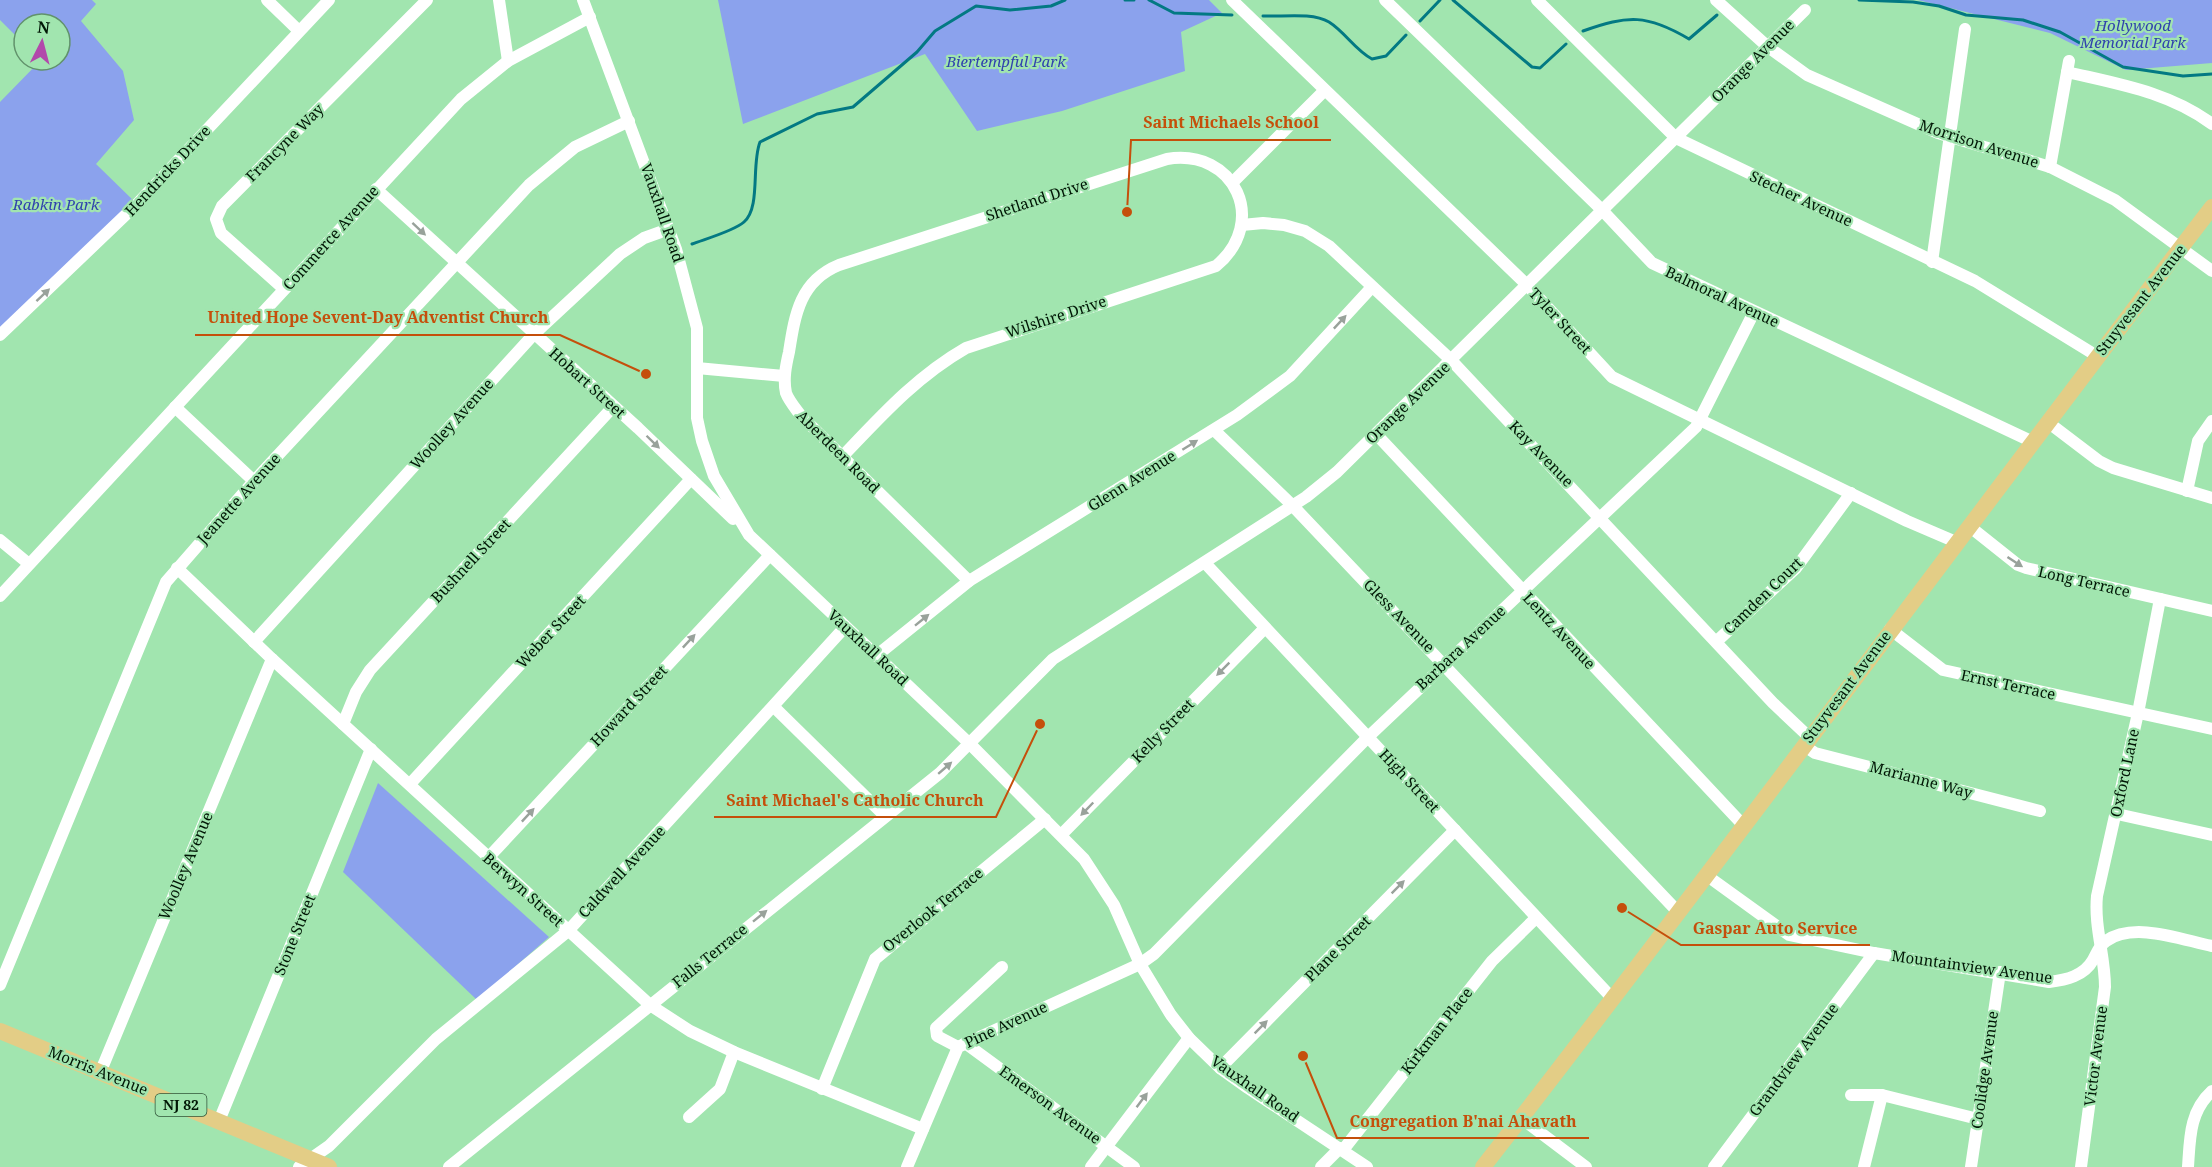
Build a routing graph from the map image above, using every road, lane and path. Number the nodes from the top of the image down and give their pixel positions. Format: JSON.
{"nodes":[{"id":1,"x":267,"y":0,"type":"edge"},
{"id":2,"x":329,"y":0,"type":"edge"},
{"id":3,"x":427,"y":0,"type":"edge"},
{"id":4,"x":499,"y":0,"type":"edge"},
{"id":5,"x":583,"y":0,"type":"edge"},
{"id":6,"x":1232,"y":0,"type":"edge"},
{"id":7,"x":1385,"y":0,"type":"edge"},
{"id":8,"x":1536,"y":0,"type":"edge"},
{"id":9,"x":1716,"y":0,"type":"edge"},
{"id":10,"x":1805,"y":10,"type":"dead end"},
{"id":11,"x":590,"y":17,"type":"junction"},
{"id":12,"x":1965,"y":28,"type":"dead end"},
{"id":13,"x":298,"y":30,"type":"junction"},
{"id":14,"x":1768,"y":46,"type":"junction"},
{"id":15,"x":508,"y":61,"type":"junction"},
{"id":16,"x":1324,"y":91,"type":"junction"},
{"id":17,"x":628,"y":121,"type":"junction"},
{"id":18,"x":2212,"y":124,"type":"edge"},
{"id":19,"x":1948,"y":136,"type":"junction"},
{"id":20,"x":1676,"y":138,"type":"junction"},
{"id":21,"x":2050,"y":167,"type":"junction"},
{"id":22,"x":1232,"y":183,"type":"junction"},
{"id":23,"x":376,"y":189,"type":"junction"},
{"id":24,"x":2212,"y":207,"type":"edge"},
{"id":25,"x":1602,"y":210,"type":"junction"},
{"id":26,"x":1242,"y":225,"type":"junction"},
{"id":27,"x":669,"y":229,"type":"junction"},
{"id":28,"x":2181,"y":248,"type":"junction"},
{"id":29,"x":455,"y":262,"type":"junction"},
{"id":30,"x":1932,"y":262,"type":"junction"},
{"id":31,"x":2212,"y":271,"type":"edge"},
{"id":32,"x":1527,"y":285,"type":"junction"},
{"id":33,"x":1372,"y":287,"type":"junction"},
{"id":34,"x":284,"y":289,"type":"junction"},
{"id":35,"x":1754,"y":312,"type":"junction"},
{"id":36,"x":534,"y":334,"type":"junction"},
{"id":37,"x":0,"y":335,"type":"edge"},
{"id":38,"x":2097,"y":356,"type":"junction"},
{"id":39,"x":1451,"y":360,"type":"junction"},
{"id":40,"x":697,"y":368,"type":"junction"},
{"id":41,"x":784,"y":376,"type":"junction"},
{"id":42,"x":175,"y":407,"type":"junction"},
{"id":43,"x":613,"y":407,"type":"junction"},
{"id":44,"x":1702,"y":420,"type":"junction"},
{"id":45,"x":2212,"y":421,"type":"edge"},
{"id":46,"x":2049,"y":423,"type":"junction"},
{"id":47,"x":1214,"y":430,"type":"junction"},
{"id":48,"x":1376,"y":434,"type":"junction"},
{"id":49,"x":2033,"y":442,"type":"junction"},
{"id":50,"x":842,"y":457,"type":"junction"},
{"id":51,"x":691,"y":479,"type":"junction"},
{"id":52,"x":254,"y":481,"type":"junction"},
{"id":53,"x":2187,"y":491,"type":"junction"},
{"id":54,"x":1851,"y":494,"type":"junction"},
{"id":55,"x":2212,"y":498,"type":"edge"},
{"id":56,"x":1292,"y":505,"type":"junction"},
{"id":57,"x":1601,"y":517,"type":"junction"},
{"id":58,"x":1969,"y":526,"type":"junction"},
{"id":59,"x":749,"y":535,"type":"junction"},
{"id":60,"x":0,"y":540,"type":"edge"},
{"id":61,"x":1956,"y":542,"type":"junction"},
{"id":62,"x":770,"y":555,"type":"junction"},
{"id":63,"x":1205,"y":563,"type":"junction"},
{"id":64,"x":29,"y":564,"type":"junction"},
{"id":65,"x":177,"y":568,"type":"junction"},
{"id":66,"x":969,"y":581,"type":"junction"},
{"id":67,"x":1522,"y":591,"type":"junction"},
{"id":68,"x":0,"y":596,"type":"edge"},
{"id":69,"x":2160,"y":599,"type":"junction"},
{"id":70,"x":2212,"y":611,"type":"edge"},
{"id":71,"x":845,"y":627,"type":"junction"},
{"id":72,"x":1265,"y":628,"type":"junction"},
{"id":73,"x":1890,"y":629,"type":"junction"},
{"id":74,"x":1717,"y":641,"type":"junction"},
{"id":75,"x":254,"y":642,"type":"junction"},
{"id":76,"x":876,"y":656,"type":"junction"},
{"id":77,"x":272,"y":659,"type":"junction"},
{"id":78,"x":1445,"y":663,"type":"junction"},
{"id":79,"x":774,"y":707,"type":"junction"},
{"id":80,"x":2138,"y":713,"type":"junction"},
{"id":81,"x":343,"y":724,"type":"junction"},
{"id":82,"x":2212,"y":729,"type":"edge"},
{"id":83,"x":1367,"y":738,"type":"junction"},
{"id":84,"x":1806,"y":741,"type":"junction"},
{"id":85,"x":971,"y":745,"type":"junction"},
{"id":86,"x":371,"y":749,"type":"junction"},
{"id":87,"x":410,"y":784,"type":"junction"},
{"id":88,"x":2040,"y":811,"type":"dead end"},
{"id":89,"x":2116,"y":813,"type":"junction"},
{"id":90,"x":884,"y":815,"type":"junction"},
{"id":91,"x":1045,"y":819,"type":"junction"},
{"id":92,"x":1744,"y":826,"type":"junction"},
{"id":93,"x":1455,"y":830,"type":"junction"},
{"id":94,"x":1062,"y":834,"type":"junction"},
{"id":95,"x":2212,"y":836,"type":"edge"},
{"id":96,"x":488,"y":858,"type":"junction"},
{"id":97,"x":1706,"y":875,"type":"junction"},
{"id":98,"x":1678,"y":913,"type":"junction"},
{"id":99,"x":1536,"y":918,"type":"junction"},
{"id":100,"x":568,"y":931,"type":"junction"},
{"id":101,"x":2100,"y":946,"type":"junction"},
{"id":102,"x":2212,"y":946,"type":"edge"},
{"id":103,"x":1874,"y":953,"type":"junction"},
{"id":104,"x":1140,"y":964,"type":"junction"},
{"id":105,"x":1002,"y":968,"type":"dead end"},
{"id":106,"x":2000,"y":972,"type":"junction"},
{"id":107,"x":0,"y":985,"type":"edge"},
{"id":108,"x":1613,"y":999,"type":"junction"},
{"id":109,"x":650,"y":1005,"type":"junction"},
{"id":110,"x":0,"y":1031,"type":"edge"},
{"id":111,"x":1189,"y":1038,"type":"junction"},
{"id":112,"x":961,"y":1045,"type":"junction"},
{"id":113,"x":735,"y":1052,"type":"junction"},
{"id":114,"x":1221,"y":1068,"type":"junction"},
{"id":115,"x":100,"y":1073,"type":"junction"},
{"id":116,"x":822,"y":1089,"type":"junction"},
{"id":117,"x":2212,"y":1091,"type":"edge"},
{"id":118,"x":1851,"y":1095,"type":"dead end"},
{"id":119,"x":1882,"y":1095,"type":"junction"},
{"id":120,"x":689,"y":1117,"type":"dead end"},
{"id":121,"x":1521,"y":1118,"type":"junction"},
{"id":122,"x":1978,"y":1119,"type":"junction"},
{"id":123,"x":219,"y":1121,"type":"junction"},
{"id":124,"x":923,"y":1129,"type":"junction"},
{"id":125,"x":1106,"y":1147,"type":"junction"},
{"id":126,"x":1342,"y":1149,"type":"junction"},
{"id":127,"x":305,"y":1163,"type":"edge"},
{"id":128,"x":328,"y":1167,"type":"edge"},
{"id":129,"x":449,"y":1167,"type":"edge"},
{"id":130,"x":907,"y":1167,"type":"edge"},
{"id":131,"x":1091,"y":1167,"type":"edge"},
{"id":132,"x":1134,"y":1167,"type":"edge"},
{"id":133,"x":1321,"y":1167,"type":"edge"},
{"id":134,"x":1367,"y":1167,"type":"edge"},
{"id":135,"x":1483,"y":1167,"type":"edge"},
{"id":136,"x":1586,"y":1167,"type":"edge"},
{"id":137,"x":1714,"y":1167,"type":"edge"},
{"id":138,"x":1864,"y":1167,"type":"edge"},
{"id":139,"x":1971,"y":1167,"type":"edge"},
{"id":140,"x":2081,"y":1167,"type":"edge"},
{"id":141,"x":2188,"y":1167,"type":"edge"}],
"edges":[{"from":1,"to":13,"type":"street"},
{"from":2,"to":13,"type":"street","name":"Hendricks Drive"},
{"from":3,"to":34,"type":"street","name":"Francyne Way"},
{"from":4,"to":15,"type":"street"},
{"from":5,"to":11,"type":"street","name":"Vauxhall Road"},
{"from":6,"to":16,"type":"street","name":"Tyler Street"},
{"from":7,"to":25,"type":"street","name":"Balmoral Avenue"},
{"from":8,"to":20,"type":"street","name":"Stecher Avenue"},
{"from":9,"to":14,"type":"street","name":"Morrison Avenue"},
{"from":10,"to":14,"type":"street","name":"Orange Avenue"},
{"from":11,"to":15,"type":"street","name":"Commerce Avenue"},
{"from":11,"to":17,"type":"street","name":"Vauxhall Road"},
{"from":12,"to":19,"type":"street"},
{"from":37,"to":13,"type":"street","name":"Hendricks Drive","one_way":true},
{"from":14,"to":19,"type":"street","name":"Morrison Avenue"},
{"from":14,"to":20,"type":"street","name":"Orange Avenue"},
{"from":15,"to":23,"type":"street","name":"Commerce Avenue"},
{"from":16,"to":22,"type":"street"},
{"from":16,"to":32,"type":"street","name":"Tyler Street"},
{"from":17,"to":27,"type":"street","name":"Vauxhall Road"},
{"from":17,"to":29,"type":"street","name":"Jeanette Avenue"},
{"from":18,"to":21,"type":"street"},
{"from":19,"to":21,"type":"street","name":"Morrison Avenue"},
{"from":19,"to":30,"type":"street"},
{"from":20,"to":25,"type":"street","name":"Orange Avenue"},
{"from":20,"to":30,"type":"street","name":"Stecher Avenue"},
{"from":21,"to":28,"type":"street","name":"Morrison Avenue"},
{"from":22,"to":26,"type":"street"},
{"from":22,"to":41,"type":"street","name":"Shetland Drive"},
{"from":23,"to":29,"type":"street","name":"Hobart Street","one_way":true},
{"from":23,"to":34,"type":"street","name":"Commerce Avenue"},
{"from":24,"to":28,"type":"main road","name":"Stuyvesant Avenue"},
{"from":25,"to":32,"type":"street","name":"Orange Avenue"},
{"from":25,"to":35,"type":"street","name":"Balmoral Avenue"},
{"from":26,"to":33,"type":"street","name":"Kay Avenue"},
{"from":26,"to":50,"type":"street","name":"Wilshire Drive"},
{"from":27,"to":36,"type":"street","name":"Woolley Avenue"},
{"from":27,"to":40,"type":"street","name":"Vauxhall Road"},
{"from":28,"to":31,"type":"street","name":"Morrison Avenue"},
{"from":28,"to":38,"type":"main road","name":"Stuyvesant Avenue"},
{"from":29,"to":36,"type":"street","name":"Hobart Street"},
{"from":29,"to":52,"type":"street","name":"Jeanette Avenue"},
{"from":30,"to":38,"type":"street","name":"Stecher Avenue"},
{"from":32,"to":39,"type":"street","name":"Orange Avenue"},
{"from":32,"to":44,"type":"street","name":"Tyler Street"},
{"from":33,"to":39,"type":"street","name":"Kay Avenue"},
{"from":47,"to":33,"type":"street","name":"Glenn Avenue","one_way":true},
{"from":34,"to":42,"type":"street","name":"Commerce Avenue"},
{"from":35,"to":44,"type":"street","name":"Barbara Avenue"},
{"from":35,"to":49,"type":"street","name":"Balmoral Avenue"},
{"from":36,"to":43,"type":"street","name":"Hobart Street"},
{"from":36,"to":75,"type":"street","name":"Woolley Avenue"},
{"from":38,"to":46,"type":"main road","name":"Stuyvesant Avenue"},
{"from":39,"to":48,"type":"street","name":"Orange Avenue"},
{"from":39,"to":57,"type":"street","name":"Kay Avenue"},
{"from":40,"to":41,"type":"street"},
{"from":40,"to":59,"type":"street","name":"Vauxhall Road"},
{"from":41,"to":50,"type":"street","name":"Aberdeen Road"},
{"from":42,"to":52,"type":"street"},
{"from":42,"to":64,"type":"street","name":"Commerce Avenue"},
{"from":43,"to":51,"type":"street","name":"Hobart Street","one_way":true},
{"from":43,"to":81,"type":"street","name":"Bushnell Street"},
{"from":44,"to":54,"type":"street","name":"Tyler Street"},
{"from":44,"to":57,"type":"street","name":"Barbara Avenue"},
{"from":45,"to":53,"type":"street"},
{"from":46,"to":49,"type":"main road","name":"Stuyvesant Avenue"},
{"from":46,"to":53,"type":"street"},
{"from":47,"to":56,"type":"street","name":"Gless Avenue"},
{"from":66,"to":47,"type":"street","name":"Glenn Avenue","one_way":true},
{"from":48,"to":56,"type":"street","name":"Orange Avenue"},
{"from":48,"to":67,"type":"street","name":"Lentz Avenue"},
{"from":49,"to":58,"type":"main road","name":"Stuyvesant Avenue"},
{"from":50,"to":66,"type":"street","name":"Aberdeen Road"},
{"from":51,"to":59,"type":"street","name":"Hobart Street"},
{"from":51,"to":87,"type":"street","name":"Weber Street"},
{"from":52,"to":65,"type":"street","name":"Jeanette Avenue"},
{"from":53,"to":55,"type":"street"},
{"from":54,"to":61,"type":"street","name":"Tyler Street"},
{"from":54,"to":74,"type":"street","name":"Camden Court"},
{"from":56,"to":63,"type":"street","name":"Orange Avenue"},
{"from":56,"to":78,"type":"street","name":"Gless Avenue"},
{"from":57,"to":67,"type":"street","name":"Barbara Avenue"},
{"from":57,"to":74,"type":"street","name":"Kay Avenue"},
{"from":58,"to":61,"type":"main road","name":"Stuyvesant Avenue"},
{"from":58,"to":69,"type":"street","name":"Long Terrace","one_way":true},
{"from":59,"to":62,"type":"street","name":"Vauxhall Road"},
{"from":60,"to":64,"type":"street"},
{"from":61,"to":73,"type":"main road","name":"Stuyvesant Avenue"},
{"from":62,"to":71,"type":"street","name":"Vauxhall Road"},
{"from":96,"to":62,"type":"street","name":"Howard Street","one_way":true},
{"from":63,"to":72,"type":"street","name":"High Street"},
{"from":63,"to":85,"type":"street","name":"Orange Avenue"},
{"from":64,"to":68,"type":"street","name":"Commerce Avenue"},
{"from":65,"to":75,"type":"street","name":"Berwyn Street"},
{"from":65,"to":107,"type":"street","name":"Jeanette Avenue"},
{"from":76,"to":66,"type":"street","name":"Glenn Avenue","one_way":true},
{"from":67,"to":78,"type":"street","name":"Barbara Avenue"},
{"from":67,"to":92,"type":"street","name":"Lentz Avenue"},
{"from":69,"to":70,"type":"street","name":"Long Terrace"},
{"from":69,"to":80,"type":"street","name":"Oxford Lane"},
{"from":71,"to":76,"type":"street","name":"Vauxhall Road"},
{"from":71,"to":79,"type":"street","name":"Caldwell Avenue"},
{"from":72,"to":83,"type":"street","name":"High Street"},
{"from":72,"to":94,"type":"street","name":"Kelly Street","one_way":true},
{"from":73,"to":80,"type":"street","name":"Ernst Terrace"},
{"from":73,"to":84,"type":"main road","name":"Stuyvesant Avenue"},
{"from":74,"to":84,"type":"street","name":"Kay Avenue"},
{"from":75,"to":77,"type":"street","name":"Berwyn Street"},
{"from":76,"to":85,"type":"street","name":"Vauxhall Road"},
{"from":77,"to":81,"type":"street","name":"Berwyn Street"},
{"from":77,"to":115,"type":"street","name":"Woolley Avenue"},
{"from":78,"to":83,"type":"street","name":"Barbara Avenue"},
{"from":78,"to":98,"type":"street","name":"Gless Avenue"},
{"from":79,"to":90,"type":"street"},
{"from":79,"to":100,"type":"street","name":"Caldwell Avenue"},
{"from":80,"to":82,"type":"street","name":"Ernst Terrace"},
{"from":80,"to":89,"type":"street","name":"Oxford Lane"},
{"from":81,"to":86,"type":"street","name":"Berwyn Street"},
{"from":83,"to":93,"type":"street","name":"High Street"},
{"from":83,"to":104,"type":"street","name":"Barbara Avenue"},
{"from":84,"to":88,"type":"street","name":"Marianne Way"},
{"from":84,"to":92,"type":"main road","name":"Stuyvesant Avenue"},
{"from":90,"to":85,"type":"street","name":"Falls Terrace","one_way":true},
{"from":85,"to":91,"type":"street","name":"Vauxhall Road"},
{"from":86,"to":87,"type":"street","name":"Berwyn Street"},
{"from":86,"to":123,"type":"street","name":"Stone Street"},
{"from":87,"to":96,"type":"street","name":"Berwyn Street"},
{"from":89,"to":95,"type":"street"},
{"from":89,"to":101,"type":"street","name":"Oxford Lane"},
{"from":109,"to":90,"type":"street","name":"Falls Terrace","one_way":true},
{"from":91,"to":94,"type":"street","name":"Vauxhall Road"},
{"from":91,"to":116,"type":"street","name":"Overlook Terrace"},
{"from":92,"to":97,"type":"main road","name":"Stuyvesant Avenue"},
{"from":93,"to":99,"type":"street","name":"High Street"},
{"from":114,"to":93,"type":"street","name":"Plane Street","one_way":true},
{"from":94,"to":104,"type":"street","name":"Vauxhall Road"},
{"from":96,"to":100,"type":"street","name":"Berwyn Street"},
{"from":97,"to":98,"type":"main road","name":"Stuyvesant Avenue"},
{"from":97,"to":103,"type":"street","name":"Mountainview Avenue"},
{"from":98,"to":108,"type":"main road","name":"Stuyvesant Avenue"},
{"from":99,"to":108,"type":"street","name":"High Street"},
{"from":99,"to":126,"type":"street","name":"Kirkman Place"},
{"from":100,"to":109,"type":"street","name":"Berwyn Street"},
{"from":100,"to":127,"type":"street","name":"Caldwell Avenue"},
{"from":101,"to":102,"type":"street"},
{"from":101,"to":106,"type":"street","name":"Mountainview Avenue"},
{"from":101,"to":140,"type":"street","name":"Victor Avenue"},
{"from":103,"to":106,"type":"street","name":"Mountainview Avenue"},
{"from":103,"to":137,"type":"street","name":"Grandview Avenue"},
{"from":104,"to":111,"type":"street","name":"Vauxhall Road"},
{"from":104,"to":112,"type":"street","name":"Pine Avenue"},
{"from":105,"to":112,"type":"street","name":"Emerson Avenue"},
{"from":106,"to":122,"type":"street","name":"Coolidge Avenue"},
{"from":108,"to":121,"type":"main road","name":"Stuyvesant Avenue"},
{"from":109,"to":113,"type":"street","name":"Berwyn Street"},
{"from":109,"to":129,"type":"street","name":"Falls Terrace"},
{"from":110,"to":115,"type":"main road","name":"Morris Avenue","number":"NJ 82"},
{"from":111,"to":114,"type":"street","name":"Vauxhall Road"},
{"from":125,"to":111,"type":"street","one_way":true},
{"from":112,"to":124,"type":"street","name":"Pine Avenue"},
{"from":112,"to":125,"type":"street","name":"Emerson Avenue"},
{"from":113,"to":116,"type":"street","name":"Berwyn Street"},
{"from":113,"to":120,"type":"street"},
{"from":114,"to":126,"type":"street","name":"Vauxhall Road"},
{"from":115,"to":123,"type":"main road","name":"Morris Avenue","number":"NJ 82"},
{"from":116,"to":124,"type":"street","name":"Berwyn Street"},
{"from":117,"to":141,"type":"street"},
{"from":118,"to":119,"type":"street"},
{"from":119,"to":122,"type":"street"},
{"from":119,"to":138,"type":"street"},
{"from":121,"to":135,"type":"main road","name":"Stuyvesant Avenue"},
{"from":121,"to":136,"type":"street"},
{"from":122,"to":139,"type":"street","name":"Coolidge Avenue"},
{"from":123,"to":127,"type":"main road","name":"Morris Avenue","number":"NJ 82"},
{"from":124,"to":130,"type":"street","name":"Pine Avenue"},
{"from":125,"to":131,"type":"street"},
{"from":125,"to":132,"type":"street","name":"Emerson Avenue"},
{"from":126,"to":133,"type":"street","name":"Kirkman Place"},
{"from":126,"to":134,"type":"street","name":"Vauxhall Road"},
{"from":127,"to":128,"type":"main road","name":"Morris Avenue","number":"NJ 82"}]}
